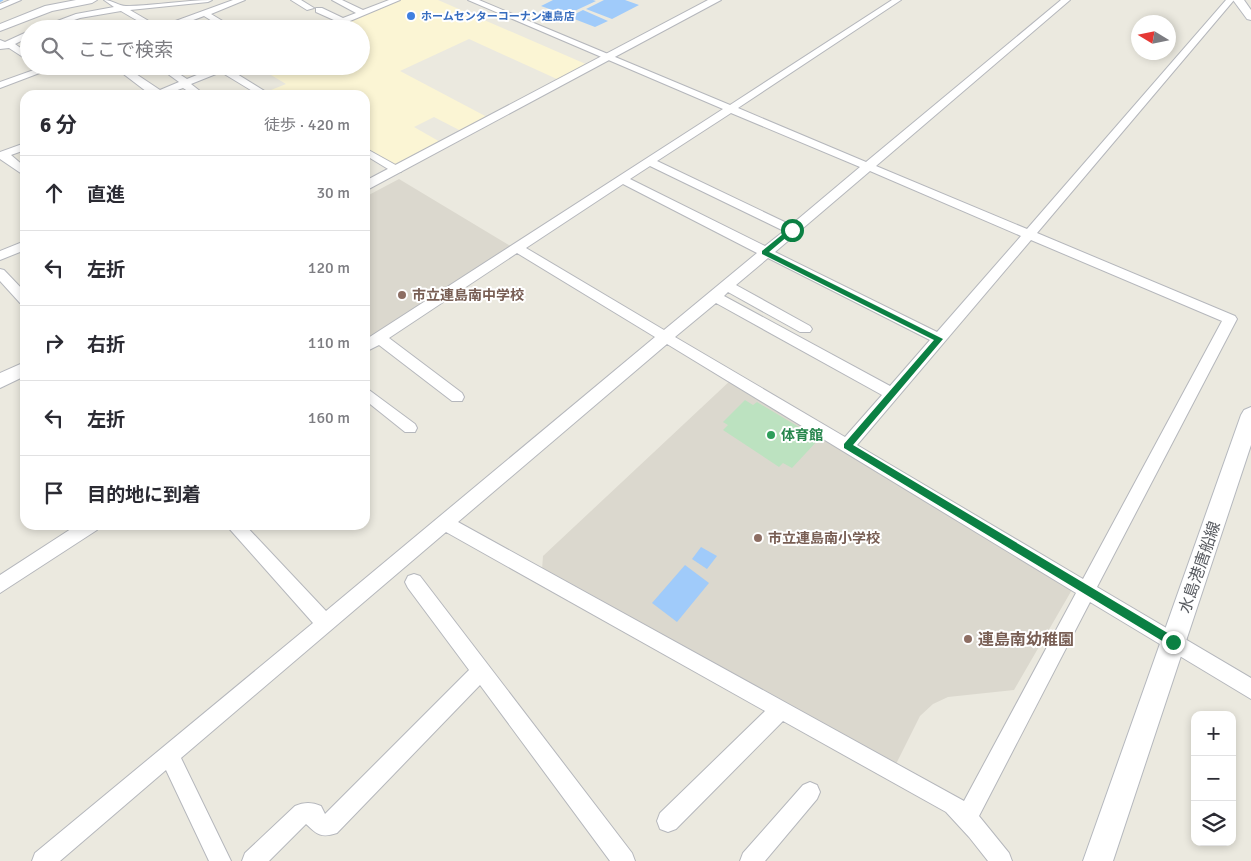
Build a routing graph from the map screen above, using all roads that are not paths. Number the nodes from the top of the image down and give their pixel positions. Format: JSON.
{"nodes":[{"id":1,"x":17,"y":0,"type":"edge"},
{"id":2,"x":84,"y":0,"type":"edge"},
{"id":3,"x":108,"y":0,"type":"edge"},
{"id":4,"x":208,"y":0,"type":"edge"},
{"id":5,"x":241,"y":0,"type":"edge"},
{"id":6,"x":294,"y":0,"type":"edge"},
{"id":7,"x":336,"y":0,"type":"edge"},
{"id":8,"x":473,"y":0,"type":"edge"},
{"id":9,"x":716,"y":0,"type":"edge"},
{"id":10,"x":897,"y":0,"type":"edge"},
{"id":11,"x":1066,"y":0,"type":"edge"},
{"id":12,"x":1230,"y":0,"type":"edge"},
{"id":13,"x":1238,"y":0,"type":"edge"},
{"id":14,"x":388,"y":1,"type":"edge"},
{"id":15,"x":0,"y":7,"type":"edge"},
{"id":16,"x":122,"y":9,"type":"junction"},
{"id":17,"x":204,"y":13,"type":"junction"},
{"id":18,"x":363,"y":13,"type":"junction"},
{"id":19,"x":1251,"y":18,"type":"edge"},
{"id":20,"x":62,"y":20,"type":"edge"},
{"id":21,"x":141,"y":20,"type":"edge"},
{"id":22,"x":185,"y":20,"type":"edge"},
{"id":23,"x":216,"y":20,"type":"edge"},
{"id":24,"x":341,"y":20,"type":"edge"},
{"id":25,"x":346,"y":20,"type":"edge"},
{"id":26,"x":0,"y":28,"type":"edge"},
{"id":27,"x":20,"y":38,"type":"edge"},
{"id":28,"x":3,"y":45,"type":"edge"},
{"id":29,"x":20,"y":52,"type":"edge"},
{"id":30,"x":608,"y":58,"type":"junction"},
{"id":31,"x":28,"y":75,"type":"edge"},
{"id":32,"x":132,"y":75,"type":"edge"},
{"id":33,"x":172,"y":75,"type":"edge"},
{"id":34,"x":205,"y":75,"type":"edge"},
{"id":35,"x":235,"y":75,"type":"edge"},
{"id":36,"x":185,"y":84,"type":"junction"},
{"id":37,"x":0,"y":85,"type":"edge"},
{"id":38,"x":156,"y":90,"type":"edge"},
{"id":39,"x":171,"y":90,"type":"edge"},
{"id":40,"x":193,"y":90,"type":"edge"},
{"id":41,"x":258,"y":90,"type":"edge"},
{"id":42,"x":730,"y":109,"type":"junction"},
{"id":43,"x":20,"y":148,"type":"edge"},
{"id":44,"x":2,"y":155,"type":"edge"},
{"id":45,"x":370,"y":155,"type":"edge"},
{"id":46,"x":648,"y":162,"type":"junction"},
{"id":47,"x":867,"y":166,"type":"junction"},
{"id":48,"x":20,"y":169,"type":"edge"},
{"id":49,"x":397,"y":170,"type":"junction"},
{"id":50,"x":621,"y":179,"type":"junction"},
{"id":51,"x":370,"y":184,"type":"edge"},
{"id":52,"x":792,"y":230,"type":"junction"},
{"id":53,"x":1029,"y":234,"type":"junction"},
{"id":54,"x":20,"y":247,"type":"edge"},
{"id":55,"x":517,"y":248,"type":"junction"},
{"id":56,"x":765,"y":253,"type":"junction"},
{"id":57,"x":0,"y":256,"type":"edge"},
{"id":58,"x":0,"y":273,"type":"edge"},
{"id":59,"x":726,"y":285,"type":"junction"},
{"id":60,"x":20,"y":295,"type":"edge"},
{"id":61,"x":714,"y":296,"type":"junction"},
{"id":62,"x":805,"y":329,"type":"dead end"},
{"id":63,"x":666,"y":336,"type":"junction"},
{"id":64,"x":379,"y":338,"type":"junction"},
{"id":65,"x":939,"y":339,"type":"junction"},
{"id":66,"x":370,"y":344,"type":"edge"},
{"id":67,"x":20,"y":371,"type":"edge"},
{"id":68,"x":0,"y":381,"type":"edge"},
{"id":69,"x":892,"y":394,"type":"junction"},
{"id":70,"x":370,"y":396,"type":"edge"},
{"id":71,"x":456,"y":396,"type":"dead end"},
{"id":72,"x":1251,"y":415,"type":"edge"},
{"id":73,"x":410,"y":428,"type":"dead end"},
{"id":74,"x":847,"y":446,"type":"junction"},
{"id":75,"x":445,"y":523,"type":"junction"},
{"id":76,"x":83,"y":530,"type":"edge"},
{"id":77,"x":239,"y":530,"type":"edge"},
{"id":78,"x":414,"y":582,"type":"dead end"},
{"id":79,"x":0,"y":585,"type":"edge"},
{"id":80,"x":1087,"y":592,"type":"junction"},
{"id":81,"x":325,"y":623,"type":"junction"},
{"id":82,"x":1173,"y":642,"type":"junction"},
{"id":83,"x":481,"y":671,"type":"junction"},
{"id":84,"x":1251,"y":689,"type":"edge"},
{"id":85,"x":782,"y":709,"type":"junction"},
{"id":86,"x":169,"y":754,"type":"junction"},
{"id":87,"x":810,"y":792,"type":"dead end"},
{"id":88,"x":966,"y":818,"type":"junction"},
{"id":89,"x":668,"y":821,"type":"dead end"},
{"id":90,"x":43,"y":861,"type":"edge"},
{"id":91,"x":220,"y":861,"type":"edge"},
{"id":92,"x":253,"y":861,"type":"edge"},
{"id":93,"x":624,"y":861,"type":"edge"},
{"id":94,"x":752,"y":861,"type":"edge"},
{"id":95,"x":1001,"y":861,"type":"edge"},
{"id":96,"x":1098,"y":861,"type":"edge"}],
"edges":[{"from":1,"to":15,"type":"street"},
{"from":2,"to":26,"type":"street"},
{"from":3,"to":16,"type":"street"},
{"from":4,"to":16,"type":"street"},
{"from":5,"to":17,"type":"street"},
{"from":6,"to":24,"type":"street"},
{"from":7,"to":18,"type":"street"},
{"from":8,"to":30,"type":"street"},
{"from":9,"to":30,"type":"street"},
{"from":10,"to":42,"type":"street"},
{"from":11,"to":47,"type":"street"},
{"from":12,"to":53,"type":"street"},
{"from":13,"to":19,"type":"main road"},
{"from":14,"to":18,"type":"street"},
{"from":16,"to":20,"type":"street"},
{"from":16,"to":21,"type":"street"},
{"from":17,"to":22,"type":"street"},
{"from":17,"to":23,"type":"street"},
{"from":18,"to":25,"type":"street"},
{"from":27,"to":28,"type":"street"},
{"from":28,"to":29,"type":"street"},
{"from":30,"to":42,"type":"street"},
{"from":30,"to":49,"type":"street"},
{"from":31,"to":37,"type":"street"},
{"from":32,"to":38,"type":"street"},
{"from":33,"to":36,"type":"street"},
{"from":34,"to":36,"type":"street"},
{"from":35,"to":41,"type":"street"},
{"from":36,"to":39,"type":"street"},
{"from":36,"to":40,"type":"street"},
{"from":42,"to":46,"type":"street"},
{"from":42,"to":47,"type":"street"},
{"from":43,"to":44,"type":"street"},
{"from":44,"to":48,"type":"street"},
{"from":45,"to":49,"type":"street"},
{"from":46,"to":50,"type":"street"},
{"from":46,"to":52,"type":"street"},
{"from":47,"to":52,"type":"street"},
{"from":47,"to":53,"type":"street"},
{"from":49,"to":51,"type":"street"},
{"from":50,"to":55,"type":"street"},
{"from":50,"to":56,"type":"street"},
{"from":52,"to":56,"type":"street"},
{"from":53,"to":65,"type":"street"},
{"from":53,"to":80,"type":"street"},
{"from":54,"to":57,"type":"street"},
{"from":55,"to":63,"type":"street"},
{"from":55,"to":64,"type":"street"},
{"from":56,"to":59,"type":"street"},
{"from":56,"to":65,"type":"street"},
{"from":58,"to":60,"type":"street"},
{"from":59,"to":61,"type":"street"},
{"from":59,"to":62,"type":"street"},
{"from":61,"to":63,"type":"street"},
{"from":61,"to":69,"type":"street"},
{"from":63,"to":74,"type":"street"},
{"from":63,"to":75,"type":"street"},
{"from":64,"to":66,"type":"street"},
{"from":64,"to":71,"type":"street"},
{"from":65,"to":69,"type":"street"},
{"from":67,"to":68,"type":"street"},
{"from":69,"to":74,"type":"street"},
{"from":70,"to":73,"type":"street"},
{"from":72,"to":82,"type":"main road","name":"水島港唐船線"},
{"from":74,"to":80,"type":"street"},
{"from":75,"to":81,"type":"street"},
{"from":75,"to":85,"type":"street"},
{"from":76,"to":79,"type":"street"},
{"from":77,"to":81,"type":"street"},
{"from":78,"to":83,"type":"street"},
{"from":80,"to":82,"type":"street"},
{"from":80,"to":88,"type":"street"},
{"from":81,"to":86,"type":"street"},
{"from":82,"to":84,"type":"street"},
{"from":82,"to":96,"type":"main road","name":"水島港唐船線"},
{"from":83,"to":92,"type":"street"},
{"from":83,"to":93,"type":"street"},
{"from":85,"to":88,"type":"street"},
{"from":85,"to":89,"type":"street"},
{"from":86,"to":90,"type":"street"},
{"from":86,"to":91,"type":"street"},
{"from":87,"to":94,"type":"street"},
{"from":88,"to":95,"type":"street"}]}
